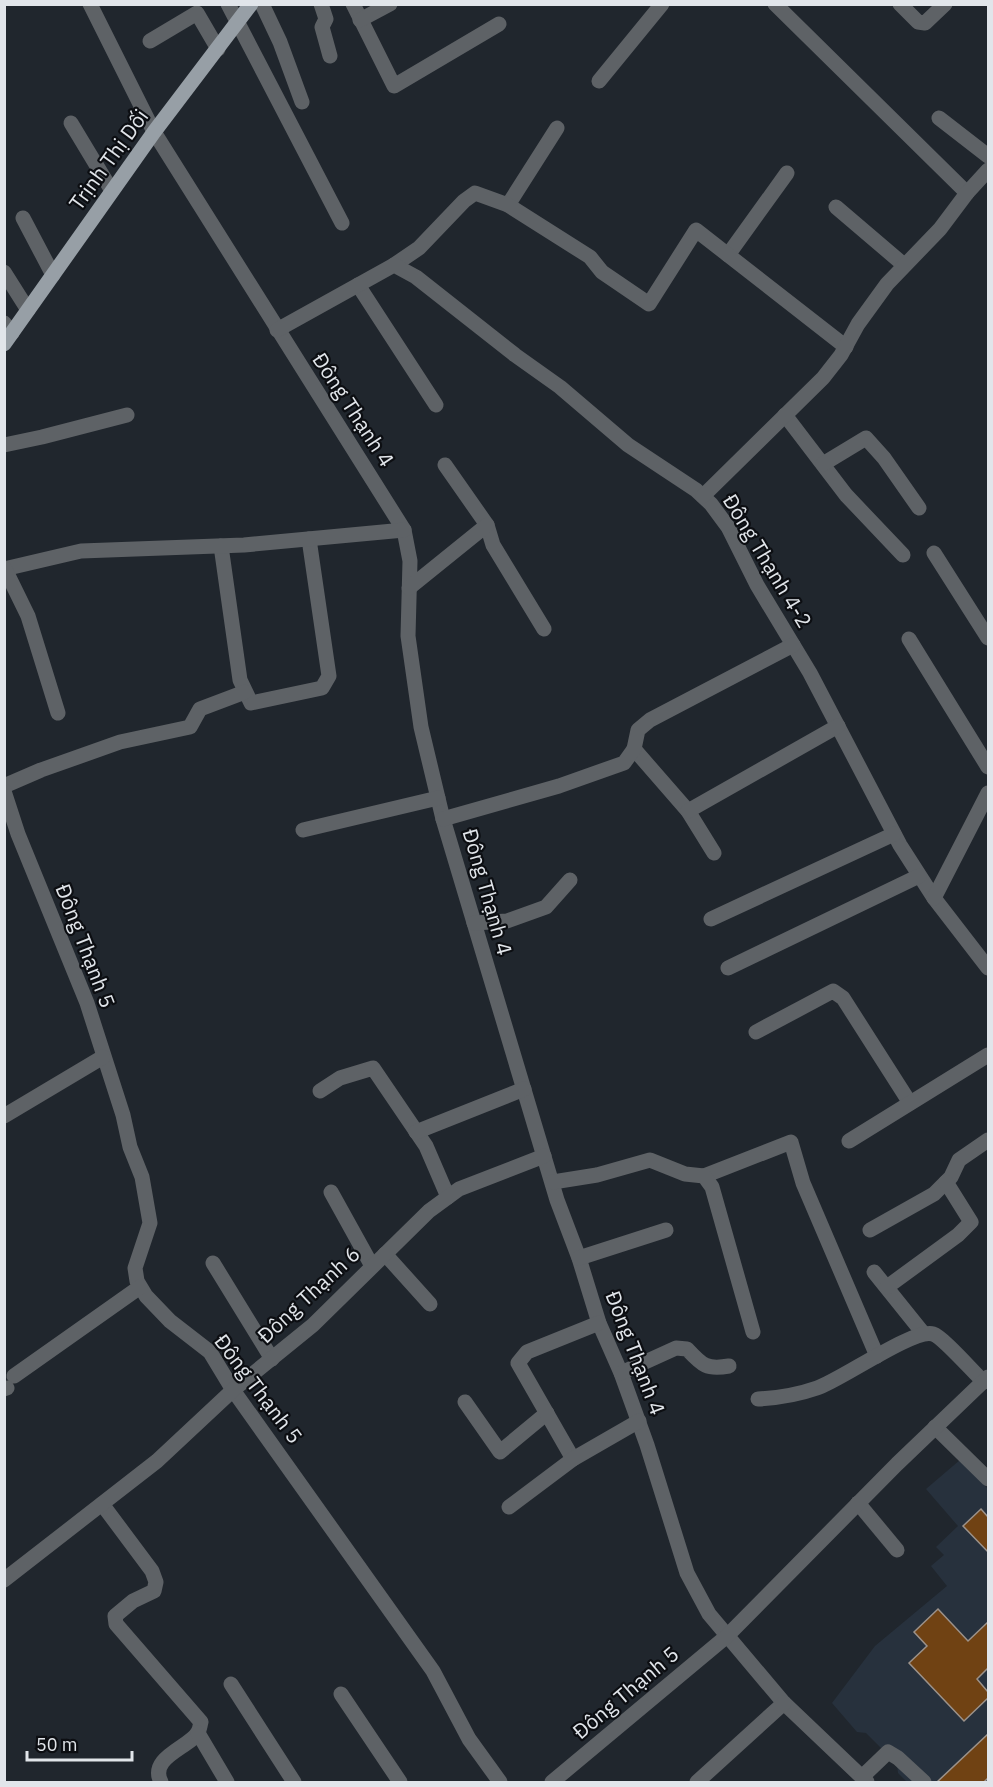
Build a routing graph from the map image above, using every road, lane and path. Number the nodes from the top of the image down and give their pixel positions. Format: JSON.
{"nodes":[{"id":1,"x":90,"y":4,"type":"edge"},
{"id":2,"x":228,"y":4,"type":"edge"},
{"id":3,"x":321,"y":4,"type":"edge"},
{"id":4,"x":353,"y":4,"type":"edge"},
{"id":5,"x":390,"y":4,"type":"edge"},
{"id":6,"x":662,"y":4,"type":"edge"},
{"id":7,"x":774,"y":4,"type":"edge"},
{"id":8,"x":900,"y":4,"type":"edge"},
{"id":9,"x":945,"y":4,"type":"edge"},
{"id":10,"x":252,"y":5,"type":"edge"},
{"id":11,"x":360,"y":20,"type":"junction"},
{"id":12,"x":238,"y":24,"type":"junction"},
{"id":13,"x":499,"y":24,"type":"dead end"},
{"id":14,"x":150,"y":40,"type":"dead end"},
{"id":15,"x":218,"y":49,"type":"junction"},
{"id":16,"x":330,"y":56,"type":"dead end"},
{"id":17,"x":599,"y":81,"type":"dead end"},
{"id":18,"x":302,"y":102,"type":"dead end"},
{"id":19,"x":939,"y":118,"type":"dead end"},
{"id":20,"x":71,"y":123,"type":"dead end"},
{"id":21,"x":556,"y":128,"type":"dead end"},
{"id":22,"x":154,"y":132,"type":"junction"},
{"id":23,"x":988,"y":156,"type":"edge"},
{"id":24,"x":988,"y":170,"type":"edge"},
{"id":25,"x":787,"y":173,"type":"dead end"},
{"id":26,"x":112,"y":191,"type":"junction"},
{"id":27,"x":967,"y":193,"type":"junction"},
{"id":28,"x":508,"y":205,"type":"junction"},
{"id":29,"x":836,"y":207,"type":"dead end"},
{"id":30,"x":23,"y":218,"type":"dead end"},
{"id":31,"x":342,"y":223,"type":"dead end"},
{"id":32,"x":728,"y":255,"type":"junction"},
{"id":33,"x":394,"y":265,"type":"junction"},
{"id":34,"x":904,"y":266,"type":"junction"},
{"id":35,"x":4,"y":272,"type":"edge"},
{"id":36,"x":53,"y":275,"type":"junction"},
{"id":37,"x":358,"y":285,"type":"junction"},
{"id":38,"x":28,"y":310,"type":"junction"},
{"id":39,"x":277,"y":330,"type":"junction"},
{"id":40,"x":7,"y":333,"type":"edge"},
{"id":41,"x":846,"y":347,"type":"junction"},
{"id":42,"x":436,"y":405,"type":"dead end"},
{"id":43,"x":127,"y":415,"type":"dead end"},
{"id":44,"x":785,"y":415,"type":"junction"},
{"id":45,"x":4,"y":445,"type":"edge"},
{"id":46,"x":822,"y":464,"type":"junction"},
{"id":47,"x":445,"y":465,"type":"dead end"},
{"id":48,"x":703,"y":496,"type":"junction"},
{"id":49,"x":919,"y":508,"type":"dead end"},
{"id":50,"x":487,"y":525,"type":"junction"},
{"id":51,"x":404,"y":530,"type":"junction"},
{"id":52,"x":309,"y":539,"type":"junction"},
{"id":53,"x":221,"y":546,"type":"junction"},
{"id":54,"x":934,"y":553,"type":"dead end"},
{"id":55,"x":903,"y":555,"type":"dead end"},
{"id":56,"x":5,"y":569,"type":"edge"},
{"id":57,"x":409,"y":588,"type":"junction"},
{"id":58,"x":544,"y":629,"type":"dead end"},
{"id":59,"x":988,"y":638,"type":"edge"},
{"id":60,"x":909,"y":639,"type":"dead end"},
{"id":61,"x":793,"y":645,"type":"junction"},
{"id":62,"x":245,"y":692,"type":"junction"},
{"id":63,"x":58,"y":713,"type":"dead end"},
{"id":64,"x":838,"y":726,"type":"junction"},
{"id":65,"x":634,"y":749,"type":"junction"},
{"id":66,"x":988,"y":767,"type":"edge"},
{"id":67,"x":4,"y":786,"type":"edge"},
{"id":68,"x":4,"y":791,"type":"edge"},
{"id":69,"x":988,"y":793,"type":"edge"},
{"id":70,"x":438,"y":798,"type":"junction"},
{"id":71,"x":688,"y":811,"type":"junction"},
{"id":72,"x":443,"y":819,"type":"junction"},
{"id":73,"x":303,"y":830,"type":"dead end"},
{"id":74,"x":894,"y":834,"type":"junction"},
{"id":75,"x":714,"y":853,"type":"dead end"},
{"id":76,"x":919,"y":876,"type":"junction"},
{"id":77,"x":570,"y":880,"type":"dead end"},
{"id":78,"x":934,"y":898,"type":"junction"},
{"id":79,"x":711,"y":919,"type":"dead end"},
{"id":80,"x":474,"y":923,"type":"junction"},
{"id":81,"x":728,"y":968,"type":"dead end"},
{"id":82,"x":988,"y":968,"type":"edge"},
{"id":83,"x":756,"y":1032,"type":"dead end"},
{"id":84,"x":988,"y":1055,"type":"edge"},
{"id":85,"x":103,"y":1058,"type":"junction"},
{"id":86,"x":524,"y":1089,"type":"junction"},
{"id":87,"x":320,"y":1091,"type":"dead end"},
{"id":88,"x":910,"y":1103,"type":"junction"},
{"id":89,"x":4,"y":1116,"type":"edge"},
{"id":90,"x":416,"y":1132,"type":"junction"},
{"id":91,"x":988,"y":1140,"type":"edge"},
{"id":92,"x":849,"y":1141,"type":"dead end"},
{"id":93,"x":544,"y":1155,"type":"junction"},
{"id":94,"x":704,"y":1176,"type":"junction"},
{"id":95,"x":553,"y":1182,"type":"junction"},
{"id":96,"x":946,"y":1182,"type":"junction"},
{"id":97,"x":331,"y":1192,"type":"dead end"},
{"id":98,"x":448,"y":1197,"type":"junction"},
{"id":99,"x":666,"y":1230,"type":"dead end"},
{"id":100,"x":870,"y":1230,"type":"dead end"},
{"id":101,"x":385,"y":1254,"type":"junction"},
{"id":102,"x":579,"y":1258,"type":"junction"},
{"id":103,"x":213,"y":1263,"type":"dead end"},
{"id":104,"x":372,"y":1266,"type":"junction"},
{"id":105,"x":874,"y":1272,"type":"dead end"},
{"id":106,"x":140,"y":1287,"type":"junction"},
{"id":107,"x":887,"y":1287,"type":"junction"},
{"id":108,"x":430,"y":1304,"type":"dead end"},
{"id":109,"x":599,"y":1323,"type":"junction"},
{"id":110,"x":753,"y":1332,"type":"dead end"},
{"id":111,"x":923,"y":1333,"type":"junction"},
{"id":112,"x":877,"y":1356,"type":"junction"},
{"id":113,"x":272,"y":1359,"type":"junction"},
{"id":114,"x":729,"y":1366,"type":"dead end"},
{"id":115,"x":621,"y":1373,"type":"junction"},
{"id":116,"x":986,"y":1379,"type":"edge"},
{"id":117,"x":8,"y":1384,"type":"edge"},
{"id":118,"x":233,"y":1390,"type":"junction"},
{"id":119,"x":758,"y":1399,"type":"dead end"},
{"id":120,"x":465,"y":1402,"type":"dead end"},
{"id":121,"x":547,"y":1413,"type":"junction"},
{"id":122,"x":639,"y":1421,"type":"junction"},
{"id":123,"x":935,"y":1427,"type":"junction"},
{"id":124,"x":573,"y":1459,"type":"junction"},
{"id":125,"x":988,"y":1479,"type":"edge"},
{"id":126,"x":858,"y":1503,"type":"junction"},
{"id":127,"x":102,"y":1504,"type":"junction"},
{"id":128,"x":509,"y":1507,"type":"dead end"},
{"id":129,"x":897,"y":1550,"type":"dead end"},
{"id":130,"x":4,"y":1580,"type":"edge"},
{"id":131,"x":727,"y":1636,"type":"junction"},
{"id":132,"x":231,"y":1684,"type":"dead end"},
{"id":133,"x":341,"y":1694,"type":"dead end"},
{"id":134,"x":784,"y":1703,"type":"junction"},
{"id":135,"x":198,"y":1733,"type":"junction"},
{"id":136,"x":864,"y":1780,"type":"edge"},
{"id":137,"x":161,"y":1782,"type":"edge"},
{"id":138,"x":227,"y":1782,"type":"edge"},
{"id":139,"x":294,"y":1782,"type":"edge"},
{"id":140,"x":400,"y":1782,"type":"edge"},
{"id":141,"x":500,"y":1782,"type":"edge"},
{"id":142,"x":552,"y":1782,"type":"edge"},
{"id":143,"x":697,"y":1782,"type":"edge"},
{"id":144,"x":924,"y":1782,"type":"edge"}],
"edges":[{"from":1,"to":22,"type":"street","name":"Đông Thạnh 4"},
{"from":2,"to":12,"type":"street"},
{"from":3,"to":16,"type":"street"},
{"from":4,"to":11,"type":"street"},
{"from":5,"to":11,"type":"street"},
{"from":6,"to":17,"type":"street"},
{"from":7,"to":27,"type":"street"},
{"from":8,"to":9,"type":"street"},
{"from":10,"to":12,"type":"main road","name":"Trịnh Thị Dối"},
{"from":10,"to":18,"type":"street"},
{"from":11,"to":13,"type":"street"},
{"from":12,"to":15,"type":"main road","name":"Trịnh Thị Dối"},
{"from":12,"to":31,"type":"street"},
{"from":14,"to":15,"type":"street"},
{"from":15,"to":22,"type":"main road","name":"Trịnh Thị Dối"},
{"from":19,"to":23,"type":"street"},
{"from":20,"to":26,"type":"street"},
{"from":21,"to":28,"type":"street"},
{"from":22,"to":26,"type":"main road","name":"Trịnh Thị Dối"},
{"from":22,"to":39,"type":"street","name":"Đông Thạnh 4"},
{"from":24,"to":27,"type":"street"},
{"from":25,"to":32,"type":"street"},
{"from":26,"to":36,"type":"main road","name":"Trịnh Thị Dối"},
{"from":27,"to":34,"type":"street"},
{"from":28,"to":32,"type":"street"},
{"from":28,"to":33,"type":"street"},
{"from":29,"to":34,"type":"street"},
{"from":30,"to":36,"type":"street"},
{"from":32,"to":41,"type":"street"},
{"from":33,"to":37,"type":"street"},
{"from":33,"to":48,"type":"street","name":"Đông Thạnh 4-2"},
{"from":34,"to":41,"type":"street"},
{"from":35,"to":38,"type":"street"},
{"from":36,"to":38,"type":"main road","name":"Trịnh Thị Dối"},
{"from":37,"to":39,"type":"street"},
{"from":37,"to":42,"type":"street"},
{"from":38,"to":40,"type":"main road","name":"Trịnh Thị Dối"},
{"from":39,"to":51,"type":"street","name":"Đông Thạnh 4"},
{"from":41,"to":44,"type":"street"},
{"from":43,"to":45,"type":"street"},
{"from":44,"to":46,"type":"street"},
{"from":44,"to":48,"type":"street"},
{"from":46,"to":49,"type":"street"},
{"from":46,"to":55,"type":"street"},
{"from":47,"to":50,"type":"street"},
{"from":48,"to":61,"type":"street","name":"Đông Thạnh 4-2"},
{"from":50,"to":57,"type":"street"},
{"from":50,"to":58,"type":"street"},
{"from":51,"to":52,"type":"street"},
{"from":51,"to":57,"type":"street","name":"Đông Thạnh 4"},
{"from":52,"to":53,"type":"street"},
{"from":52,"to":62,"type":"street"},
{"from":53,"to":56,"type":"street"},
{"from":53,"to":62,"type":"street"},
{"from":54,"to":59,"type":"street"},
{"from":56,"to":63,"type":"street"},
{"from":57,"to":70,"type":"street","name":"Đông Thạnh 4"},
{"from":60,"to":66,"type":"street"},
{"from":61,"to":64,"type":"street","name":"Đông Thạnh 4-2"},
{"from":61,"to":65,"type":"street"},
{"from":62,"to":67,"type":"street"},
{"from":64,"to":71,"type":"street"},
{"from":64,"to":74,"type":"street","name":"Đông Thạnh 4-2"},
{"from":65,"to":71,"type":"street"},
{"from":65,"to":72,"type":"street"},
{"from":68,"to":85,"type":"street","name":"Đông Thạnh 5"},
{"from":69,"to":78,"type":"street"},
{"from":70,"to":72,"type":"street","name":"Đông Thạnh 4"},
{"from":70,"to":73,"type":"street"},
{"from":71,"to":75,"type":"street"},
{"from":72,"to":80,"type":"street","name":"Đông Thạnh 4"},
{"from":74,"to":76,"type":"street","name":"Đông Thạnh 4-2"},
{"from":74,"to":79,"type":"street"},
{"from":76,"to":78,"type":"street","name":"Đông Thạnh 4-2"},
{"from":76,"to":81,"type":"street"},
{"from":77,"to":80,"type":"street"},
{"from":78,"to":82,"type":"street","name":"Đông Thạnh 4-2"},
{"from":80,"to":86,"type":"street","name":"Đông Thạnh 4"},
{"from":83,"to":88,"type":"street"},
{"from":84,"to":88,"type":"street"},
{"from":85,"to":89,"type":"street"},
{"from":85,"to":106,"type":"street","name":"Đông Thạnh 5"},
{"from":86,"to":90,"type":"street"},
{"from":86,"to":93,"type":"street","name":"Đông Thạnh 4"},
{"from":87,"to":90,"type":"street"},
{"from":88,"to":92,"type":"street"},
{"from":90,"to":98,"type":"street"},
{"from":91,"to":96,"type":"street"},
{"from":93,"to":95,"type":"street","name":"Đông Thạnh 4"},
{"from":93,"to":98,"type":"street","name":"Đông Thạnh 6"},
{"from":94,"to":95,"type":"street"},
{"from":94,"to":110,"type":"street"},
{"from":94,"to":112,"type":"street"},
{"from":95,"to":102,"type":"street","name":"Đông Thạnh 4"},
{"from":96,"to":100,"type":"street"},
{"from":96,"to":107,"type":"street"},
{"from":97,"to":104,"type":"street"},
{"from":98,"to":101,"type":"street","name":"Đông Thạnh 6"},
{"from":99,"to":102,"type":"street"},
{"from":101,"to":104,"type":"street","name":"Đông Thạnh 6"},
{"from":101,"to":108,"type":"street"},
{"from":102,"to":109,"type":"street","name":"Đông Thạnh 4"},
{"from":103,"to":113,"type":"street"},
{"from":104,"to":113,"type":"street","name":"Đông Thạnh 6"},
{"from":105,"to":107,"type":"street"},
{"from":106,"to":117,"type":"street"},
{"from":106,"to":118,"type":"street","name":"Đông Thạnh 5"},
{"from":107,"to":111,"type":"street"},
{"from":109,"to":115,"type":"street","name":"Đông Thạnh 4"},
{"from":109,"to":121,"type":"street"},
{"from":111,"to":112,"type":"street"},
{"from":111,"to":116,"type":"street"},
{"from":112,"to":119,"type":"street"},
{"from":113,"to":118,"type":"street","name":"Đông Thạnh 6"},
{"from":114,"to":115,"type":"street"},
{"from":115,"to":122,"type":"street","name":"Đông Thạnh 4"},
{"from":116,"to":123,"type":"street","name":"Đông Thạnh 5"},
{"from":118,"to":127,"type":"street","name":"Đông Thạnh 6"},
{"from":118,"to":141,"type":"street","name":"Đông Thạnh 5"},
{"from":120,"to":121,"type":"street"},
{"from":121,"to":124,"type":"street"},
{"from":122,"to":124,"type":"street"},
{"from":122,"to":131,"type":"street","name":"Đông Thạnh 4"},
{"from":123,"to":125,"type":"street"},
{"from":123,"to":126,"type":"street","name":"Đông Thạnh 5"},
{"from":124,"to":128,"type":"street"},
{"from":126,"to":129,"type":"street"},
{"from":126,"to":131,"type":"street","name":"Đông Thạnh 5"},
{"from":127,"to":130,"type":"street","name":"Đông Thạnh 6"},
{"from":127,"to":135,"type":"street"},
{"from":131,"to":134,"type":"street","name":"Đông Thạnh 4"},
{"from":131,"to":142,"type":"street","name":"Đông Thạnh 5"},
{"from":132,"to":139,"type":"street"},
{"from":133,"to":140,"type":"street"},
{"from":134,"to":136,"type":"street","name":"Đông Thạnh 4"},
{"from":134,"to":143,"type":"street"},
{"from":135,"to":137,"type":"street"},
{"from":135,"to":138,"type":"street"},
{"from":136,"to":144,"type":"street"}]}
